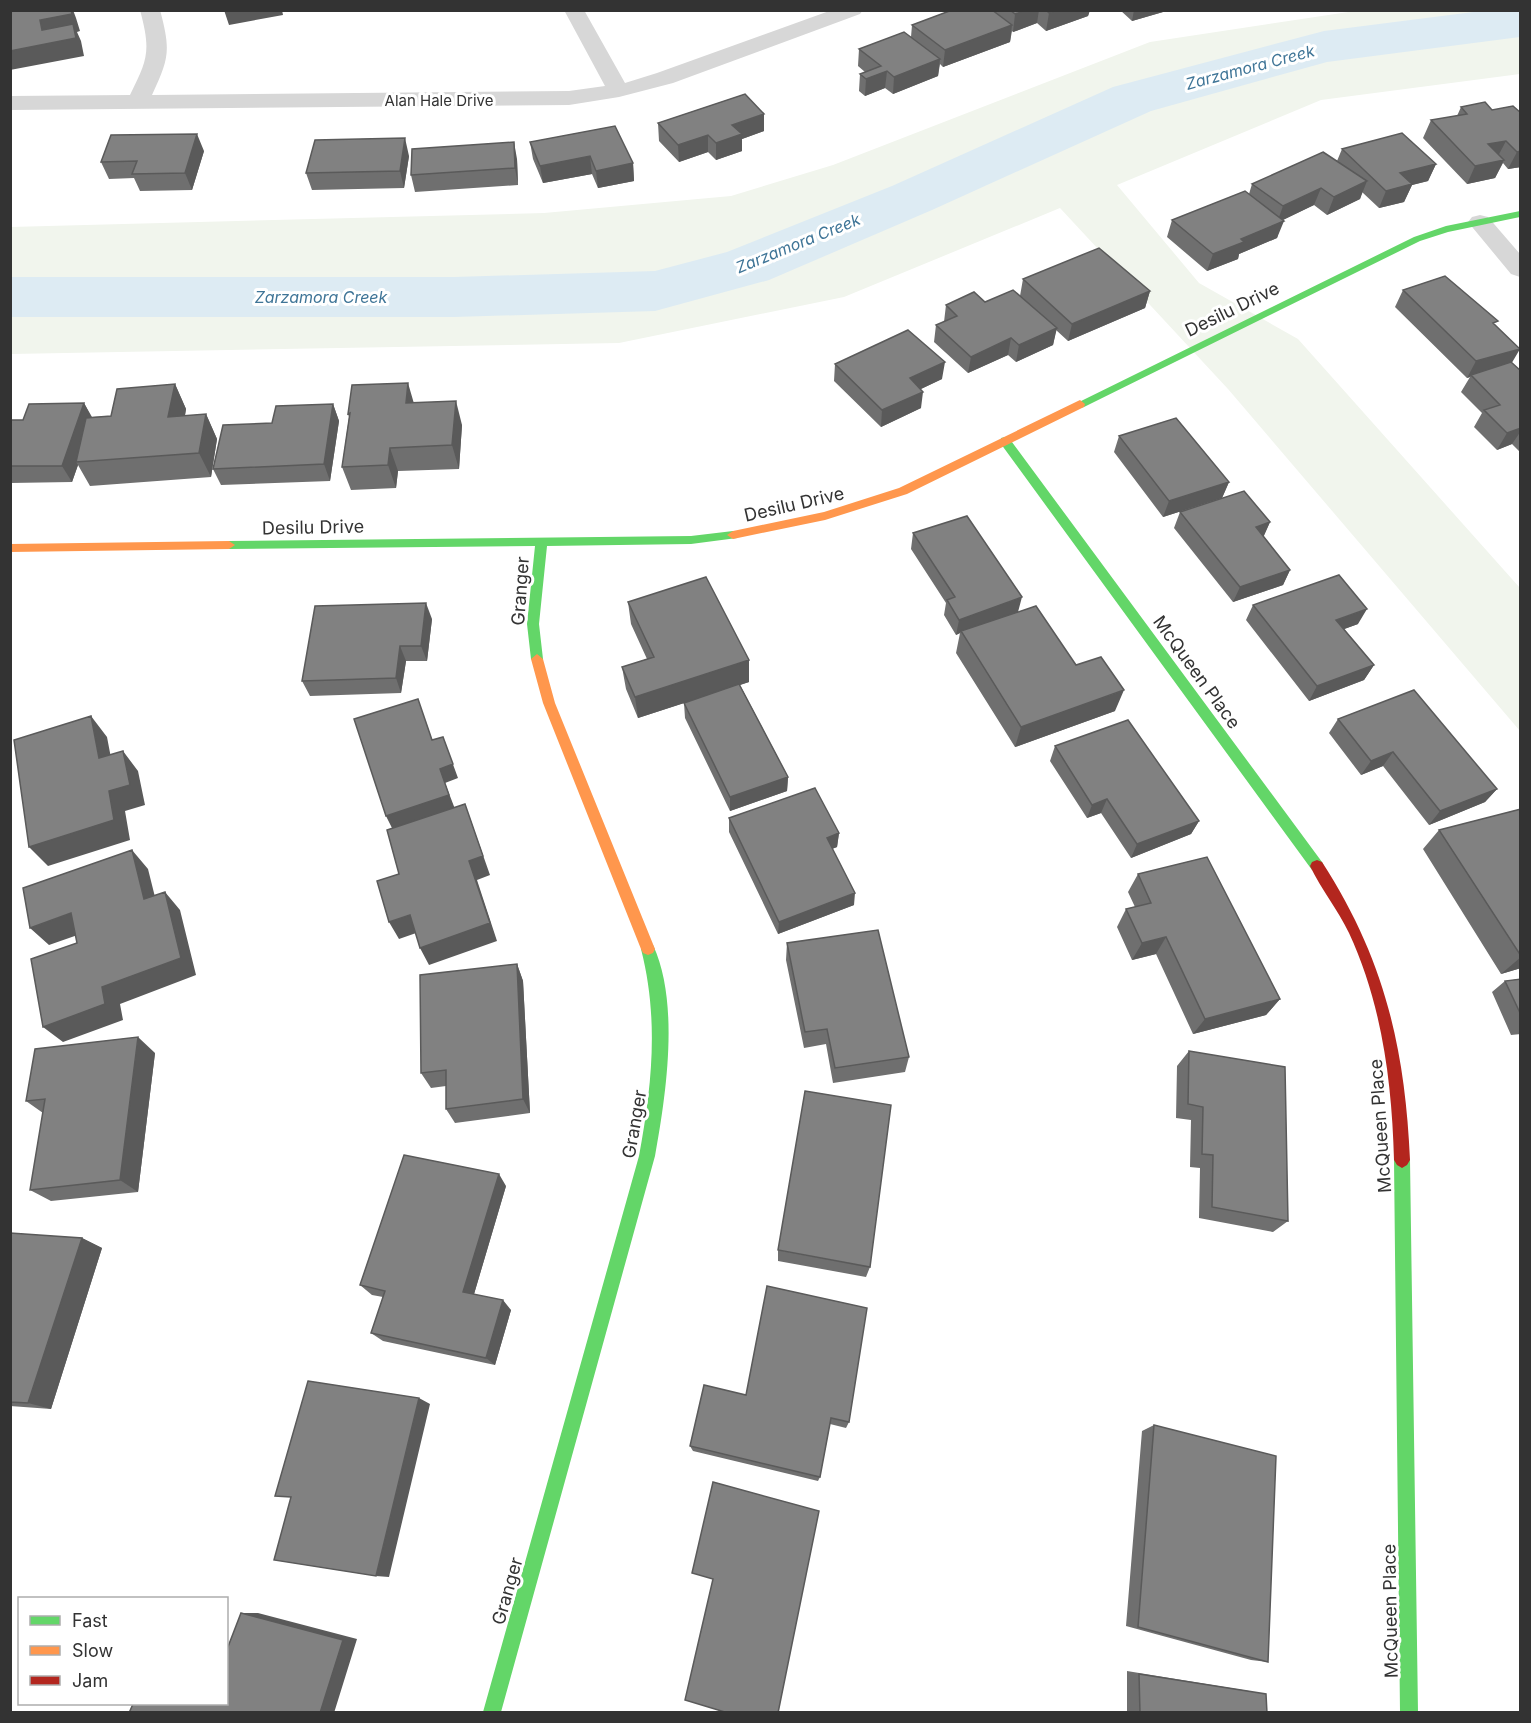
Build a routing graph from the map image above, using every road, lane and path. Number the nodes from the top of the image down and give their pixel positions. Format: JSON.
{"nodes":[{"id":1,"x":150,"y":10,"type":"edge"},
{"id":2,"x":574,"y":10,"type":"edge"},
{"id":3,"x":854,"y":10,"type":"edge"},
{"id":4,"x":619,"y":91,"type":"junction"},
{"id":5,"x":10,"y":103,"type":"edge"},
{"id":6,"x":137,"y":103,"type":"junction"},
{"id":7,"x":1521,"y":214,"type":"edge"},
{"id":8,"x":1480,"y":222,"type":"junction"},
{"id":9,"x":1521,"y":269,"type":"edge"},
{"id":10,"x":1005,"y":441,"type":"junction"},
{"id":11,"x":541,"y":543,"type":"junction"},
{"id":12,"x":10,"y":548,"type":"edge"},
{"id":13,"x":492,"y":1713,"type":"edge"},
{"id":14,"x":1409,"y":1713,"type":"edge"}],
"edges":[{"from":1,"to":6,"type":"street"},
{"from":2,"to":4,"type":"street"},
{"from":3,"to":4,"type":"street","name":"Alan Hale Drive"},
{"from":4,"to":6,"type":"street","name":"Alan Hale Drive"},
{"from":5,"to":6,"type":"street","name":"Alan Hale Drive"},
{"from":7,"to":8,"type":"street","name":"Desilu Drive"},
{"from":8,"to":9,"type":"street"},
{"from":8,"to":10,"type":"street","name":"Desilu Drive"},
{"from":10,"to":11,"type":"street","name":"Desilu Drive"},
{"from":10,"to":14,"type":"street","name":"McQueen Place"},
{"from":11,"to":12,"type":"street","name":"Desilu Drive"},
{"from":11,"to":13,"type":"street","name":"Granger"}]}
